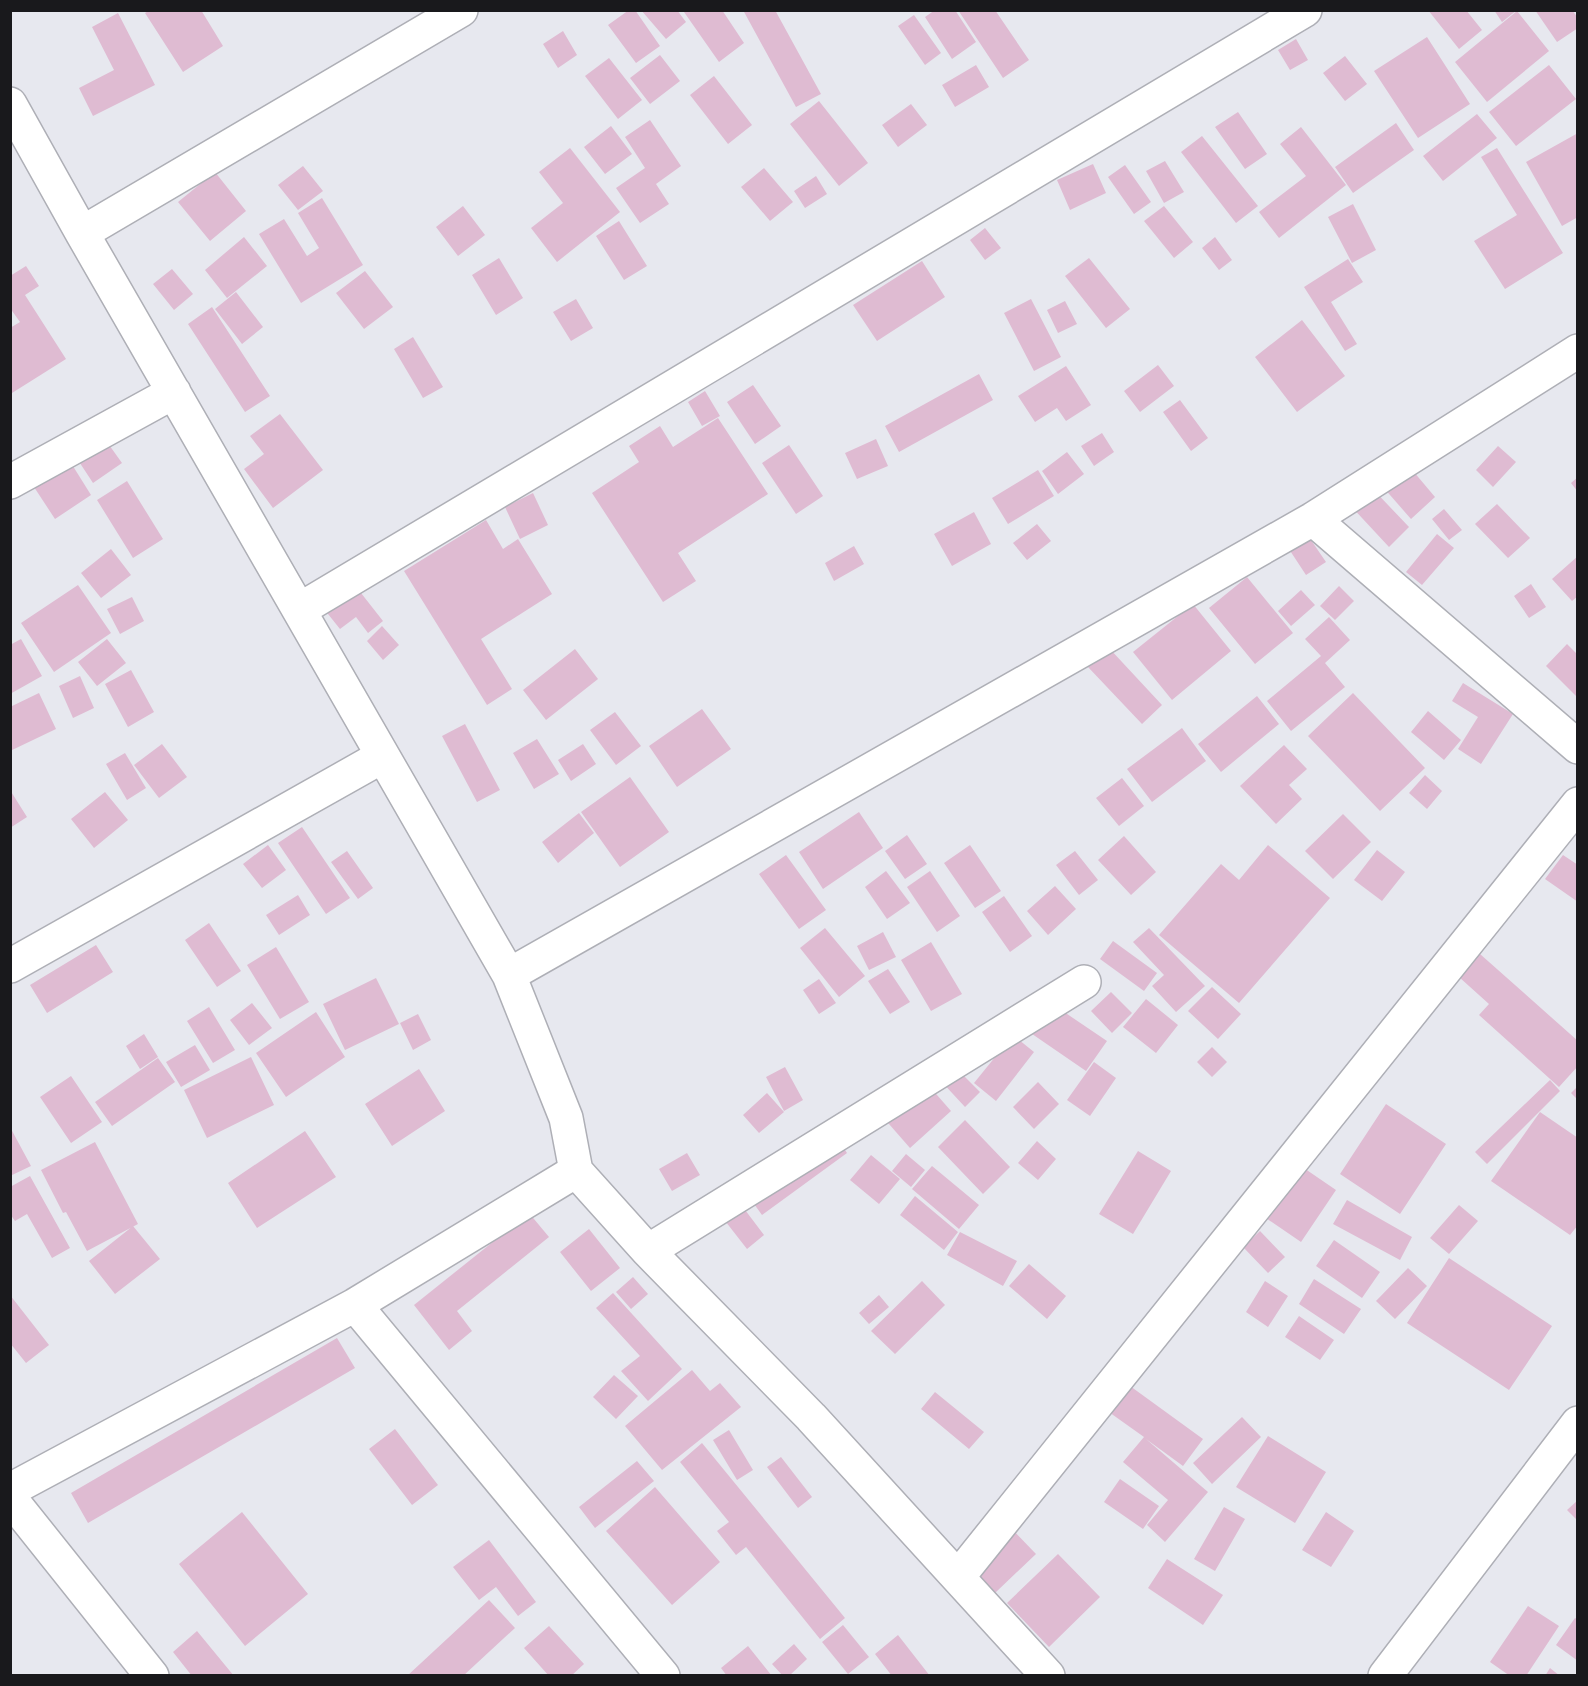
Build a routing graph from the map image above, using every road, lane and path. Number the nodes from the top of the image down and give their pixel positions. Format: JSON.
{"nodes":[{"id":1,"x":461,"y":10,"type":"edge"},
{"id":2,"x":1305,"y":10,"type":"edge"},
{"id":3,"x":10,"y":104,"type":"edge"},
{"id":4,"x":82,"y":233,"type":"junction"},
{"id":5,"x":1578,"y":351,"type":"edge"},
{"id":6,"x":174,"y":392,"type":"junction"},
{"id":7,"x":10,"y":482,"type":"edge"},
{"id":8,"x":1313,"y":519,"type":"junction"},
{"id":9,"x":299,"y":610,"type":"junction"},
{"id":10,"x":1578,"y":747,"type":"edge"},
{"id":11,"x":383,"y":756,"type":"junction"},
{"id":12,"x":1578,"y":804,"type":"edge"},
{"id":13,"x":10,"y":966,"type":"edge"},
{"id":14,"x":508,"y":975,"type":"junction"},
{"id":15,"x":1084,"y":982,"type":"dead end"},
{"id":16,"x":576,"y":1171,"type":"junction"},
{"id":17,"x":648,"y":1251,"type":"junction"},
{"id":18,"x":355,"y":1305,"type":"junction"},
{"id":19,"x":1578,"y":1424,"type":"edge"},
{"id":20,"x":10,"y":1490,"type":"edge"},
{"id":21,"x":10,"y":1498,"type":"edge"},
{"id":22,"x":958,"y":1577,"type":"junction"},
{"id":23,"x":153,"y":1676,"type":"edge"},
{"id":24,"x":663,"y":1676,"type":"edge"},
{"id":25,"x":1048,"y":1676,"type":"edge"},
{"id":26,"x":1385,"y":1676,"type":"edge"}],
"edges":[{"from":1,"to":4,"type":"street"},
{"from":2,"to":9,"type":"street"},
{"from":3,"to":4,"type":"street"},
{"from":4,"to":6,"type":"street"},
{"from":5,"to":8,"type":"street"},
{"from":6,"to":7,"type":"street"},
{"from":6,"to":9,"type":"street"},
{"from":8,"to":10,"type":"street"},
{"from":8,"to":14,"type":"street"},
{"from":9,"to":11,"type":"street"},
{"from":11,"to":13,"type":"street"},
{"from":11,"to":14,"type":"street"},
{"from":12,"to":22,"type":"street"},
{"from":14,"to":16,"type":"street"},
{"from":15,"to":17,"type":"street"},
{"from":16,"to":17,"type":"street"},
{"from":16,"to":18,"type":"street"},
{"from":17,"to":22,"type":"street"},
{"from":18,"to":20,"type":"street"},
{"from":18,"to":24,"type":"street"},
{"from":19,"to":26,"type":"street"},
{"from":21,"to":23,"type":"street"},
{"from":22,"to":25,"type":"street"}]}
